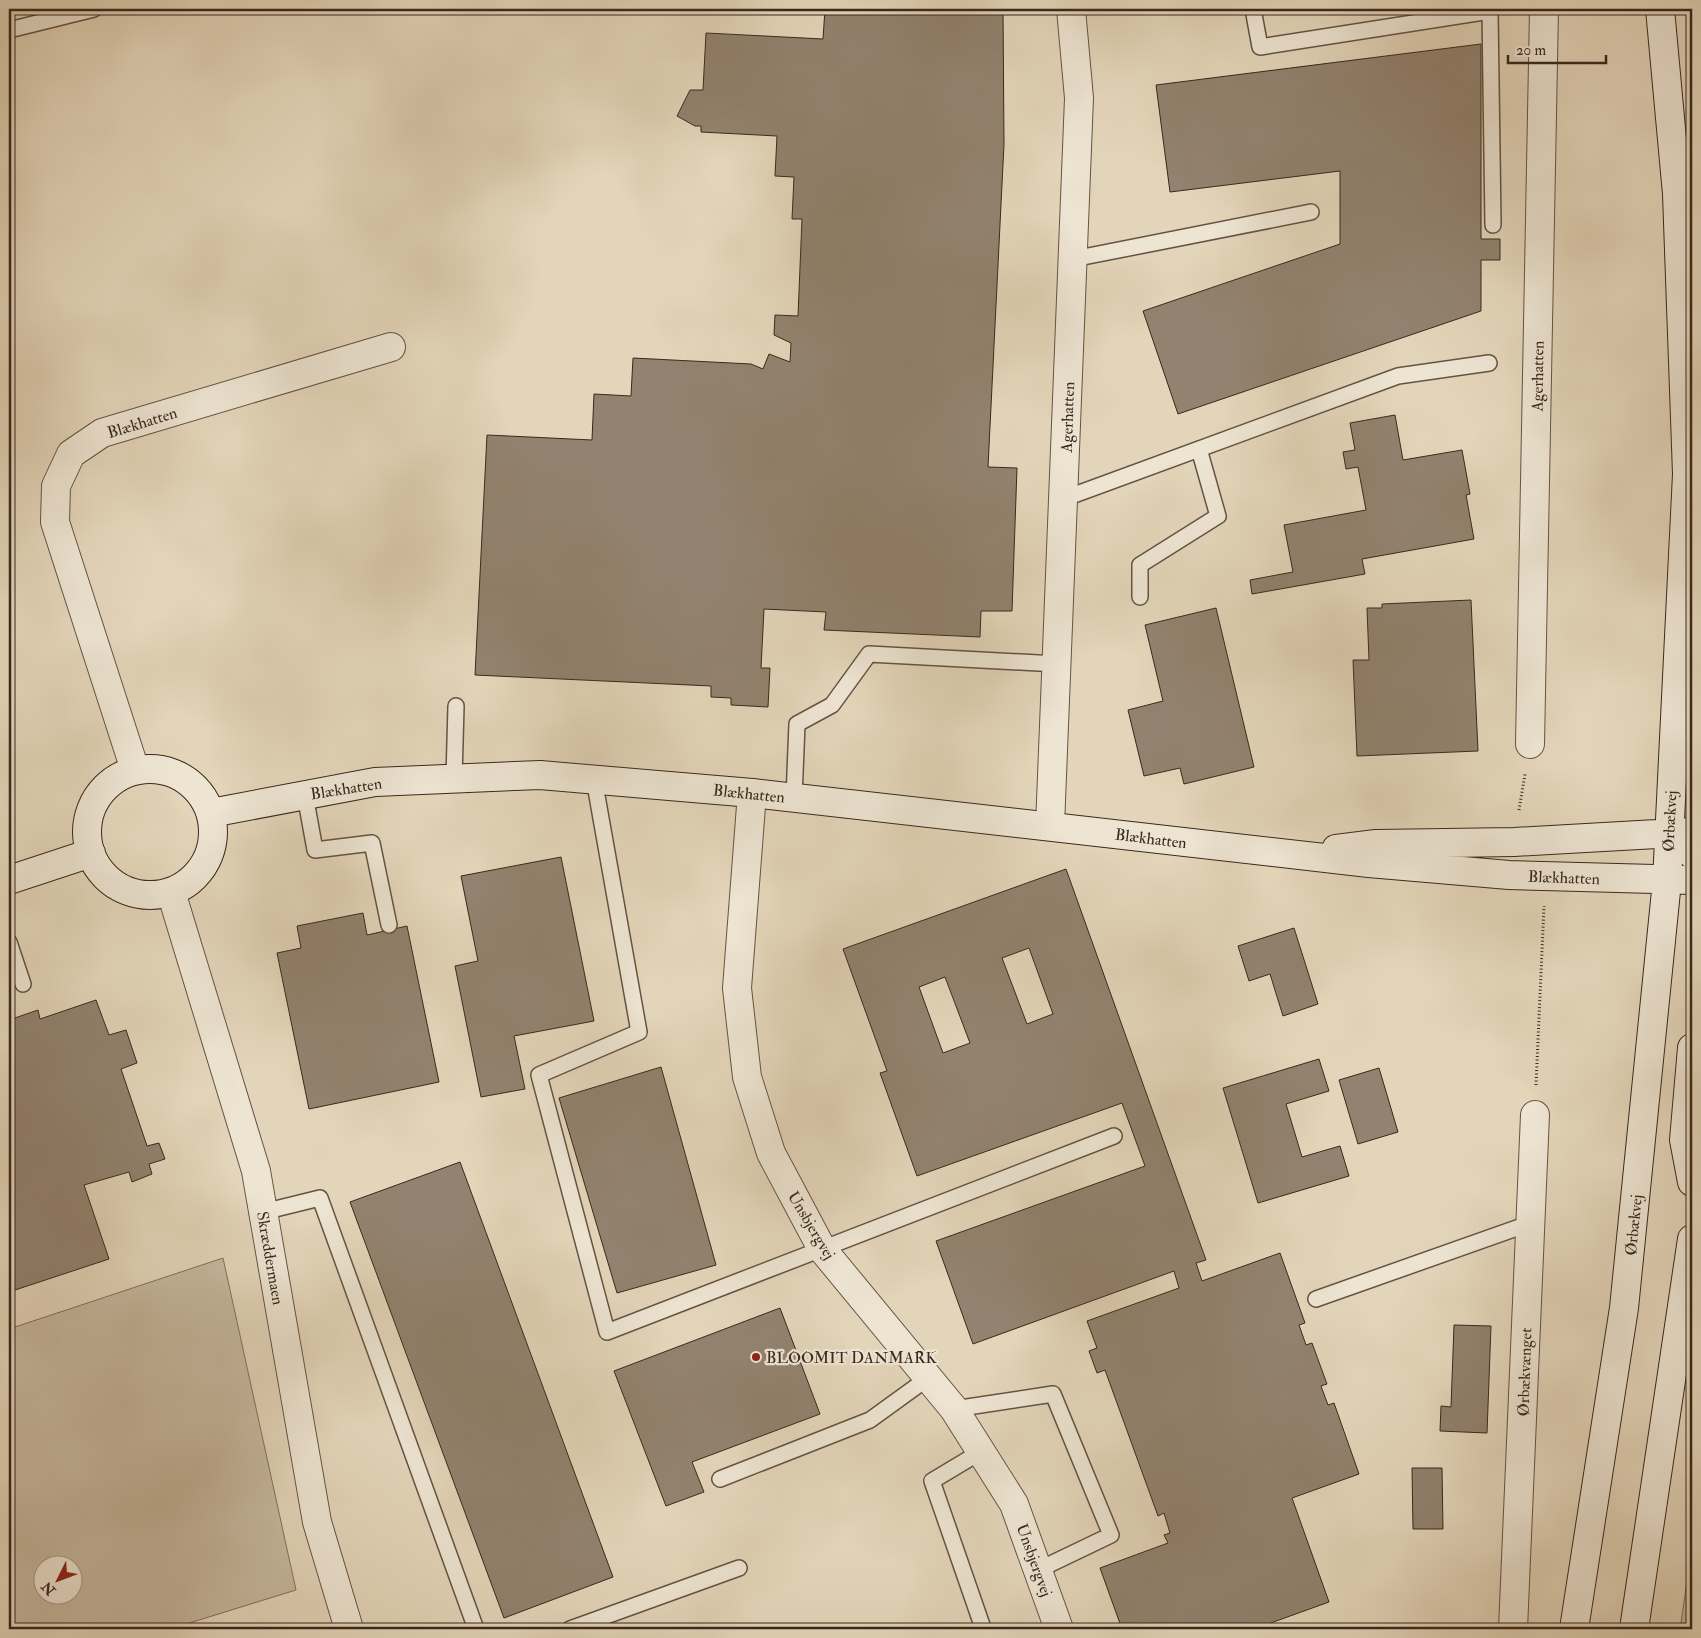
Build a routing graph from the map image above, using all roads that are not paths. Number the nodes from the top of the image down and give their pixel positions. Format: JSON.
{"nodes":[{"id":1,"x":94,"y":9,"type":"edge"},
{"id":2,"x":1071,"y":9,"type":"edge"},
{"id":3,"x":1252,"y":9,"type":"edge"},
{"id":4,"x":1544,"y":9,"type":"edge"},
{"id":5,"x":1660,"y":9,"type":"edge"},
{"id":6,"x":9,"y":30,"type":"edge"},
{"id":7,"x":1311,"y":212,"type":"dead end"},
{"id":8,"x":1493,"y":225,"type":"dead end"},
{"id":9,"x":1072,"y":259,"type":"junction"},
{"id":10,"x":392,"y":347,"type":"dead end"},
{"id":11,"x":1489,"y":363,"type":"dead end"},
{"id":12,"x":1199,"y":449,"type":"junction"},
{"id":13,"x":1690,"y":480,"type":"edge"},
{"id":14,"x":1064,"y":499,"type":"junction"},
{"id":15,"x":1140,"y":597,"type":"dead end"},
{"id":16,"x":1057,"y":664,"type":"junction"},
{"id":17,"x":456,"y":706,"type":"dead end"},
{"id":18,"x":1530,"y":744,"type":"dead end"},
{"id":19,"x":135,"y":770,"type":"junction"},
{"id":20,"x":454,"y":778,"type":"junction"},
{"id":21,"x":594,"y":779,"type":"junction"},
{"id":22,"x":752,"y":793,"type":"junction"},
{"id":23,"x":305,"y":795,"type":"junction"},
{"id":24,"x":794,"y":798,"type":"junction"},
{"id":25,"x":211,"y":813,"type":"junction"},
{"id":26,"x":1050,"y":826,"type":"junction"},
{"id":27,"x":1680,"y":833,"type":"edge"},
{"id":28,"x":91,"y":853,"type":"junction"},
{"id":29,"x":1288,"y":854,"type":"junction"},
{"id":30,"x":1692,"y":854,"type":"edge"},
{"id":31,"x":9,"y":880,"type":"edge"},
{"id":32,"x":1679,"y":880,"type":"edge"},
{"id":33,"x":171,"y":892,"type":"junction"},
{"id":34,"x":388,"y":925,"type":"dead end"},
{"id":35,"x":9,"y":942,"type":"edge"},
{"id":36,"x":23,"y":984,"type":"dead end"},
{"id":37,"x":1692,"y":1048,"type":"edge"},
{"id":38,"x":1535,"y":1116,"type":"road end"},
{"id":39,"x":1114,"y":1136,"type":"dead end"},
{"id":40,"x":1692,"y":1182,"type":"edge"},
{"id":41,"x":263,"y":1212,"type":"junction"},
{"id":42,"x":1531,"y":1223,"type":"junction"},
{"id":43,"x":1692,"y":1239,"type":"edge"},
{"id":44,"x":822,"y":1249,"type":"junction"},
{"id":45,"x":1316,"y":1299,"type":"dead end"},
{"id":46,"x":928,"y":1378,"type":"junction"},
{"id":47,"x":954,"y":1409,"type":"junction"},
{"id":48,"x":982,"y":1452,"type":"junction"},
{"id":49,"x":720,"y":1479,"type":"dead end"},
{"id":50,"x":739,"y":1568,"type":"dead end"},
{"id":51,"x":1038,"y":1570,"type":"junction"},
{"id":52,"x":983,"y":1628,"type":"edge"},
{"id":53,"x":349,"y":1629,"type":"edge"},
{"id":54,"x":476,"y":1629,"type":"edge"},
{"id":55,"x":570,"y":1629,"type":"edge"},
{"id":56,"x":1060,"y":1629,"type":"edge"},
{"id":57,"x":1513,"y":1629,"type":"edge"},
{"id":58,"x":1574,"y":1629,"type":"edge"},
{"id":59,"x":1634,"y":1629,"type":"edge"}],
"edges":[{"from":1,"to":6,"type":"lane"},
{"from":2,"to":9,"type":"street","name":"Agerhatten"},
{"from":3,"to":8,"type":"lane"},
{"from":4,"to":18,"type":"street","name":"Agerhatten"},
{"from":5,"to":13,"type":"street","name":"Ørbækvej"},
{"from":7,"to":9,"type":"lane"},
{"from":9,"to":14,"type":"street","name":"Agerhatten"},
{"from":10,"to":19,"type":"street","name":"Blækhatten"},
{"from":11,"to":12,"type":"lane"},
{"from":12,"to":14,"type":"lane"},
{"from":12,"to":15,"type":"lane"},
{"from":13,"to":27,"type":"street","name":"Ørbækvej"},
{"from":14,"to":16,"type":"street","name":"Agerhatten"},
{"from":16,"to":24,"type":"lane"},
{"from":16,"to":26,"type":"street","name":"Agerhatten"},
{"from":17,"to":20,"type":"lane"},
{"from":19,"to":25,"type":"street"},
{"from":19,"to":28,"type":"street"},
{"from":20,"to":21,"type":"street","name":"Blækhatten"},
{"from":20,"to":23,"type":"street","name":"Blækhatten"},
{"from":21,"to":22,"type":"street","name":"Blækhatten"},
{"from":21,"to":44,"type":"lane"},
{"from":22,"to":24,"type":"street","name":"Blækhatten"},
{"from":22,"to":44,"type":"street","name":"Unsbjergvej"},
{"from":23,"to":25,"type":"street","name":"Blækhatten"},
{"from":23,"to":34,"type":"lane"},
{"from":24,"to":26,"type":"street","name":"Blækhatten"},
{"from":25,"to":33,"type":"street"},
{"from":26,"to":29,"type":"street","name":"Blækhatten"},
{"from":27,"to":29,"type":"street","name":"Blækhatten"},
{"from":27,"to":30,"type":"street"},
{"from":27,"to":32,"type":"street","name":"Ørbækvej"},
{"from":28,"to":31,"type":"street"},
{"from":28,"to":33,"type":"street"},
{"from":29,"to":32,"type":"street","name":"Blækhatten"},
{"from":32,"to":58,"type":"street","name":"Ørbækvej"},
{"from":33,"to":41,"type":"street","name":"Skræddermaen"},
{"from":35,"to":36,"type":"lane"},
{"from":37,"to":40,"type":"street"},
{"from":38,"to":42,"type":"street","name":"Ørbækvænget"},
{"from":39,"to":44,"type":"lane"},
{"from":41,"to":53,"type":"street","name":"Skræddermaen"},
{"from":41,"to":54,"type":"lane"},
{"from":42,"to":45,"type":"lane"},
{"from":42,"to":57,"type":"street","name":"Ørbækvænget"},
{"from":43,"to":59,"type":"street"},
{"from":44,"to":46,"type":"street","name":"Unsbjergvej"},
{"from":46,"to":47,"type":"street","name":"Unsbjergvej"},
{"from":46,"to":49,"type":"lane"},
{"from":47,"to":48,"type":"street","name":"Unsbjergvej"},
{"from":47,"to":51,"type":"lane"},
{"from":48,"to":51,"type":"street","name":"Unsbjergvej"},
{"from":48,"to":52,"type":"lane"},
{"from":50,"to":55,"type":"lane"},
{"from":51,"to":56,"type":"street","name":"Unsbjergvej"}]}
